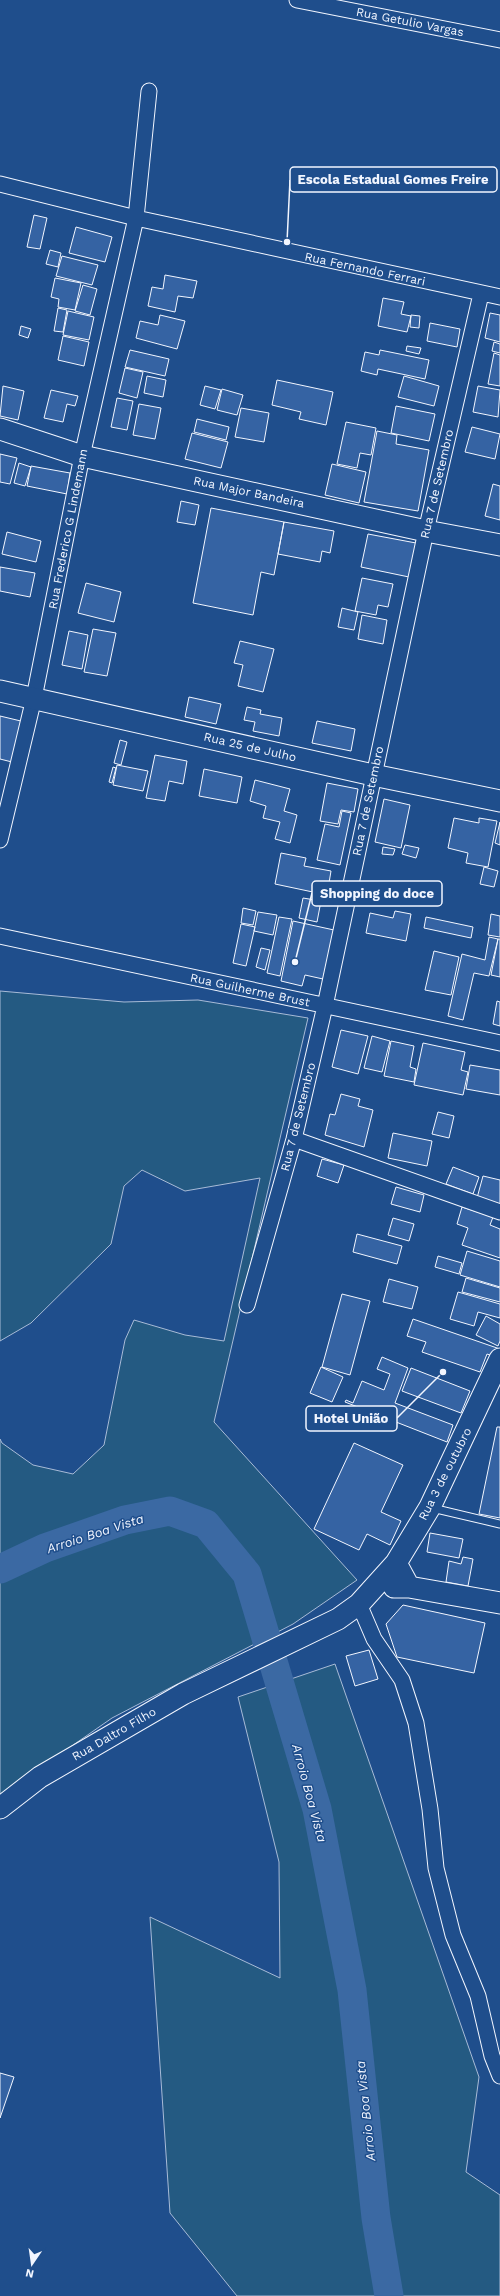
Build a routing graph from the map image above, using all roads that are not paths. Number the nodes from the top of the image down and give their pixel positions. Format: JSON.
{"nodes":[{"id":1,"x":297,"y":0,"type":"edge"},
{"id":2,"x":500,"y":40,"type":"edge"},
{"id":3,"x":149,"y":91,"type":"dead end"},
{"id":4,"x":0,"y":184,"type":"edge"},
{"id":5,"x":136,"y":218,"type":"junction"},
{"id":6,"x":481,"y":294,"type":"junction"},
{"id":7,"x":500,"y":297,"type":"edge"},
{"id":8,"x":0,"y":428,"type":"edge"},
{"id":9,"x":82,"y":456,"type":"junction"},
{"id":10,"x":426,"y":531,"type":"junction"},
{"id":11,"x":500,"y":545,"type":"edge"},
{"id":12,"x":0,"y":691,"type":"edge"},
{"id":13,"x":34,"y":698,"type":"junction"},
{"id":14,"x":373,"y":775,"type":"junction"},
{"id":15,"x":500,"y":801,"type":"edge"},
{"id":16,"x":0,"y":840,"type":"edge"},
{"id":17,"x":0,"y":936,"type":"edge"},
{"id":18,"x":325,"y":1006,"type":"junction"},
{"id":19,"x":500,"y":1043,"type":"edge"},
{"id":20,"x":294,"y":1139,"type":"junction"},
{"id":21,"x":500,"y":1212,"type":"edge"},
{"id":22,"x":247,"y":1305,"type":"dead end"},
{"id":23,"x":500,"y":1359,"type":"edge"},
{"id":24,"x":493,"y":1392,"type":"edge"},
{"id":25,"x":430,"y":1508,"type":"junction"},
{"id":26,"x":500,"y":1524,"type":"edge"},
{"id":27,"x":396,"y":1563,"type":"junction"},
{"id":28,"x":376,"y":1587,"type":"junction"},
{"id":29,"x":409,"y":1587,"type":"junction"},
{"id":30,"x":500,"y":1603,"type":"edge"},
{"id":31,"x":359,"y":1604,"type":"junction"},
{"id":32,"x":314,"y":1629,"type":"joint"},
{"id":33,"x":0,"y":1808,"type":"edge"},
{"id":34,"x":500,"y":2076,"type":"edge"}],
"edges":[{"from":1,"to":2,"type":"street","name":"Rua Getulio Vargas"},
{"from":3,"to":5,"type":"street","name":"Rua Frederico G Lindemann"},
{"from":4,"to":5,"type":"street","name":"Rua Fernando Ferrari"},
{"from":5,"to":6,"type":"street","name":"Rua Fernando Ferrari"},
{"from":5,"to":9,"type":"street","name":"Rua Frederico G Lindemann"},
{"from":6,"to":7,"type":"street","name":"Rua Fernando Ferrari"},
{"from":6,"to":10,"type":"street","name":"Rua 7 de Setembro"},
{"from":8,"to":9,"type":"main road","name":"Rua Major Bandeira"},
{"from":9,"to":10,"type":"main road","name":"Rua Major Bandeira"},
{"from":9,"to":13,"type":"street","name":"Rua Frederico G Lindemann"},
{"from":10,"to":11,"type":"main road","name":"Rua Major Bandeira"},
{"from":10,"to":14,"type":"street","name":"Rua 7 de Setembro"},
{"from":12,"to":13,"type":"main road","name":"Rua 25 de Julho"},
{"from":13,"to":14,"type":"main road","name":"Rua 25 de Julho"},
{"from":13,"to":16,"type":"street","name":"Rua Frederico G Lindemann"},
{"from":14,"to":15,"type":"main road","name":"Rua 25 de Julho"},
{"from":14,"to":18,"type":"street","name":"Rua 7 de Setembro"},
{"from":17,"to":18,"type":"street","name":"Rua Guilherme Brust"},
{"from":18,"to":19,"type":"street","name":"Rua Guilherme Brust"},
{"from":18,"to":20,"type":"street","name":"Rua 7 de Setembro"},
{"from":20,"to":21,"type":"street"},
{"from":20,"to":22,"type":"street","name":"Rua 7 de Setembro"},
{"from":23,"to":24,"type":"main road","name":"Rua 3 de outubro"},
{"from":24,"to":25,"type":"main road","name":"Rua 3 de outubro"},
{"from":25,"to":26,"type":"lane"},
{"from":25,"to":27,"type":"main road","name":"Rua 3 de outubro"},
{"from":27,"to":28,"type":"main road","name":"Rua 3 de outubro"},
{"from":27,"to":29,"type":"main road"},
{"from":28,"to":29,"type":"main road"},
{"from":28,"to":31,"type":"main road","name":"Rua 3 de outubro"},
{"from":29,"to":30,"type":"main road"},
{"from":31,"to":32,"type":"main road","name":"Rua 3 de outubro"},
{"from":31,"to":34,"type":"street"},
{"from":32,"to":33,"type":"main road","name":"Rua Daltro Filho"}]}
